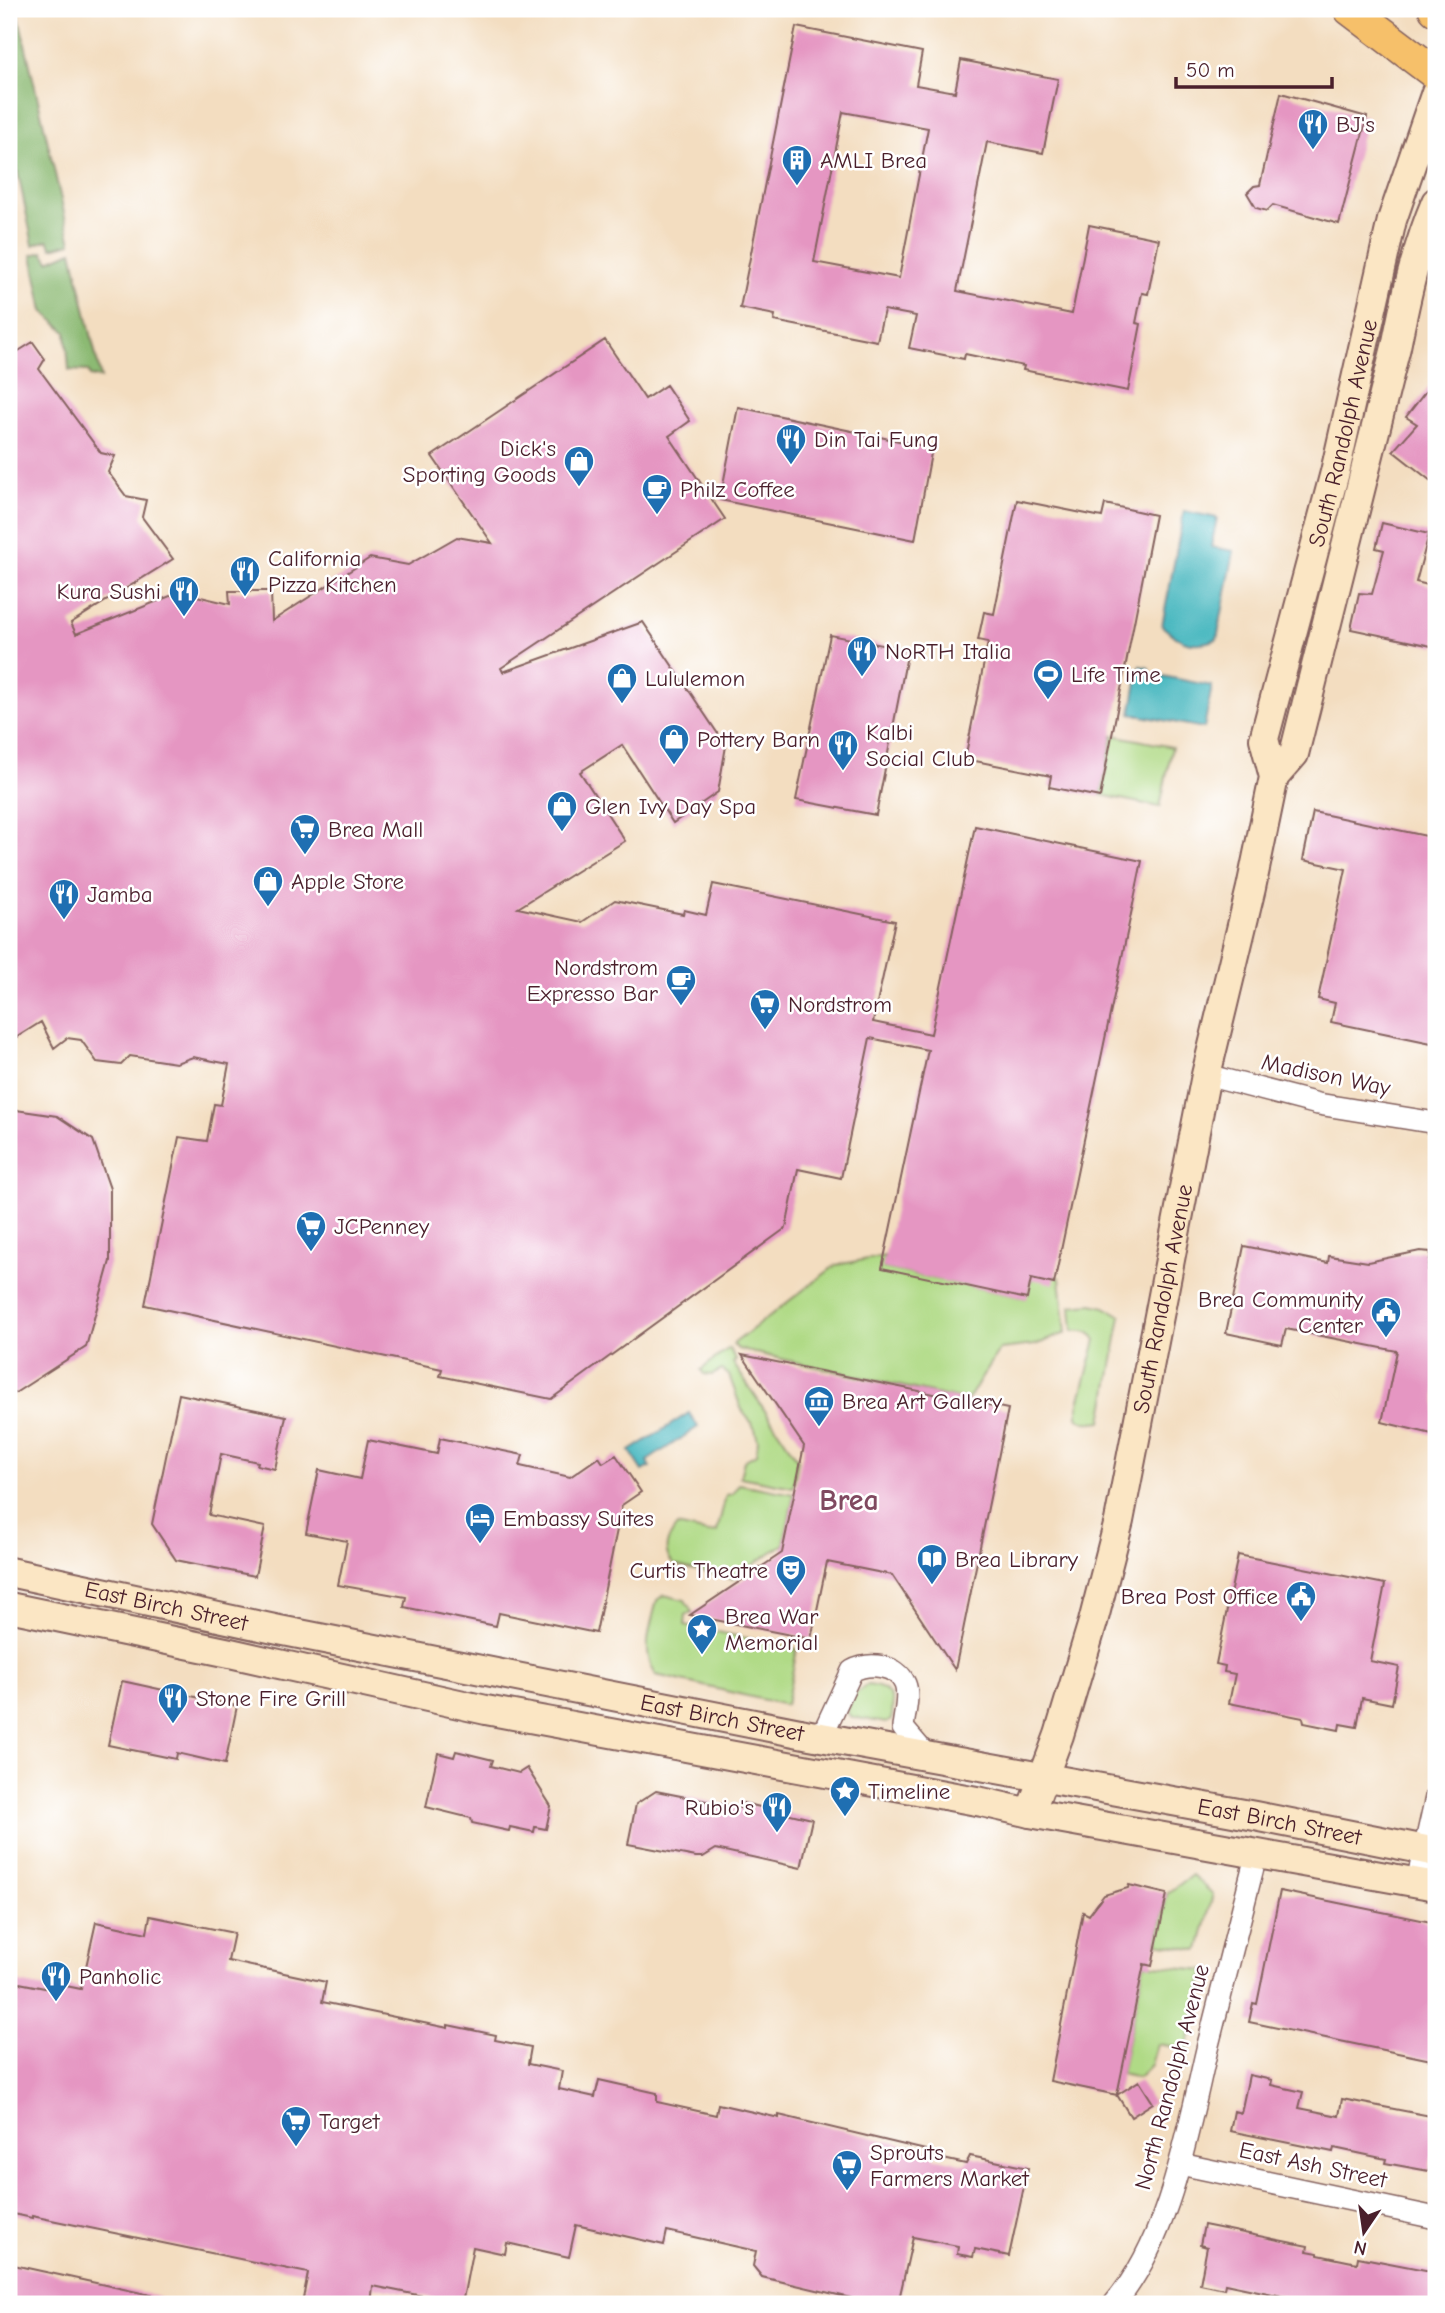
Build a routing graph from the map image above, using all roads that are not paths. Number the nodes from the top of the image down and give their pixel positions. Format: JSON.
{"nodes":[{"id":1,"x":1350,"y":9,"type":"edge"},
{"id":2,"x":1436,"y":74,"type":"edge"},
{"id":3,"x":1436,"y":92,"type":"edge"},
{"id":4,"x":1436,"y":202,"type":"edge"},
{"id":5,"x":1274,"y":777,"type":"junction"},
{"id":6,"x":1206,"y":1075,"type":"junction"},
{"id":7,"x":1436,"y":1123,"type":"edge"},
{"id":8,"x":9,"y":1572,"type":"edge"},
{"id":9,"x":9,"y":1607,"type":"edge"},
{"id":10,"x":810,"y":1735,"type":"junction"},
{"id":11,"x":926,"y":1755,"type":"junction"},
{"id":12,"x":1044,"y":1778,"type":"junction"},
{"id":13,"x":1436,"y":1797,"type":"edge"},
{"id":14,"x":1030,"y":1813,"type":"junction"},
{"id":15,"x":1430,"y":1851,"type":"edge"},
{"id":16,"x":1257,"y":1852,"type":"junction"},
{"id":17,"x":1427,"y":1884,"type":"edge"},
{"id":18,"x":1180,"y":2164,"type":"junction"},
{"id":19,"x":1436,"y":2218,"type":"edge"},
{"id":20,"x":1114,"y":2304,"type":"edge"}],
"edges":[{"from":1,"to":2,"type":"main road"},
{"from":3,"to":5,"type":"street","name":"South Randolph Avenue"},
{"from":4,"to":5,"type":"street","name":"South Randolph Avenue"},
{"from":5,"to":6,"type":"street","name":"South Randolph Avenue"},
{"from":6,"to":7,"type":"street","name":"Madison Way"},
{"from":6,"to":12,"type":"street","name":"South Randolph Avenue"},
{"from":8,"to":10,"type":"street","name":"East Birch Street"},
{"from":9,"to":14,"type":"street","name":"East Birch Street"},
{"from":10,"to":11,"type":"street","name":"East Birch Street"},
{"from":10,"to":11,"type":"street"},
{"from":11,"to":12,"type":"street","name":"East Birch Street"},
{"from":12,"to":14,"type":"street","name":"South Randolph Avenue"},
{"from":12,"to":15,"type":"street","name":"East Birch Street"},
{"from":13,"to":15,"type":"street"},
{"from":14,"to":16,"type":"street","name":"East Birch Street"},
{"from":15,"to":17,"type":"street"},
{"from":16,"to":17,"type":"street","name":"East Birch Street"},
{"from":16,"to":18,"type":"street","name":"North Randolph Avenue"},
{"from":18,"to":19,"type":"street","name":"East Ash Street"},
{"from":18,"to":20,"type":"street","name":"North Randolph Avenue"}]}
